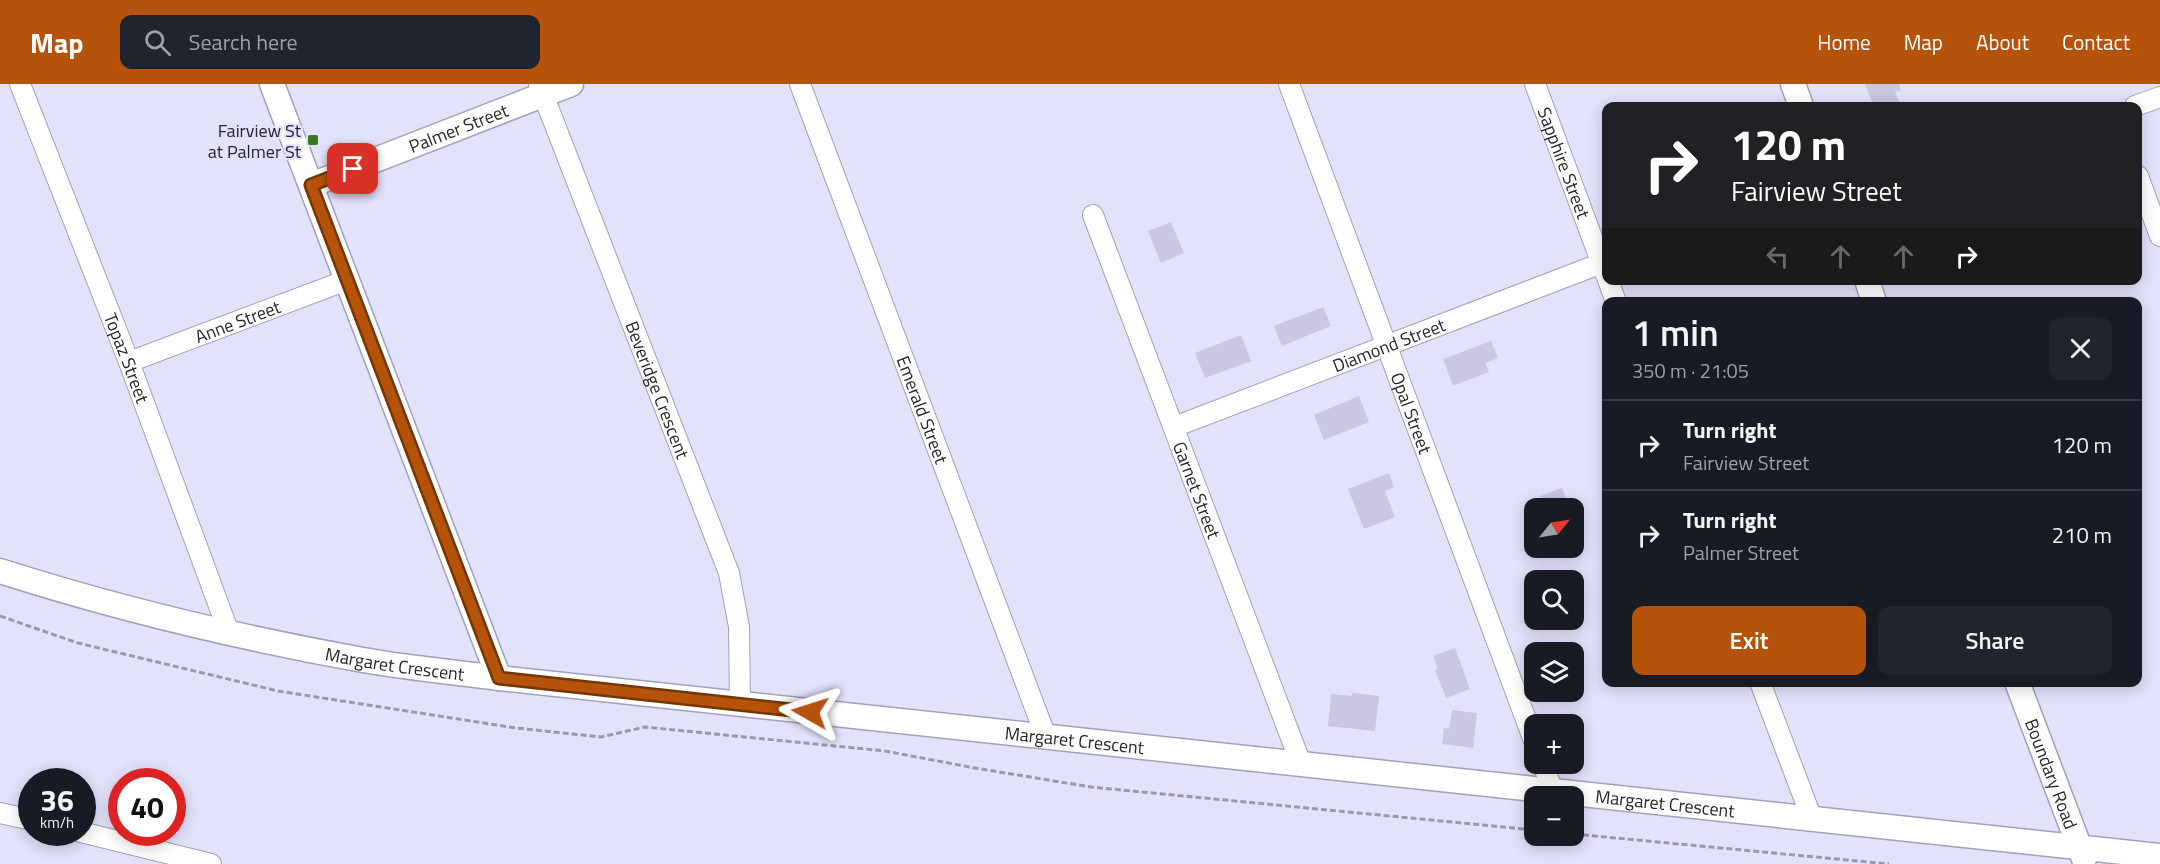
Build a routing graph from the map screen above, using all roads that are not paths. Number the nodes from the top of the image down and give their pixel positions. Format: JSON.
{"nodes":[{"id":1,"x":20,"y":84,"type":"edge"},
{"id":2,"x":272,"y":84,"type":"edge"},
{"id":3,"x":571,"y":84,"type":"edge"},
{"id":4,"x":800,"y":84,"type":"edge"},
{"id":5,"x":1289,"y":84,"type":"edge"},
{"id":6,"x":1535,"y":84,"type":"edge"},
{"id":7,"x":1793,"y":84,"type":"edge"},
{"id":8,"x":541,"y":89,"type":"edge"},
{"id":9,"x":2160,"y":97,"type":"edge"},
{"id":10,"x":1800,"y":102,"type":"edge"},
{"id":11,"x":2142,"y":103,"type":"edge"},
{"id":12,"x":311,"y":185,"type":"junction"},
{"id":13,"x":2142,"y":187,"type":"edge"},
{"id":14,"x":1093,"y":215,"type":"dead end"},
{"id":15,"x":2160,"y":236,"type":"edge"},
{"id":16,"x":1602,"y":262,"type":"edge"},
{"id":17,"x":1602,"y":274,"type":"edge"},
{"id":18,"x":347,"y":280,"type":"junction"},
{"id":19,"x":1388,"y":346,"type":"junction"},
{"id":20,"x":129,"y":362,"type":"junction"},
{"id":21,"x":1174,"y":427,"type":"junction"},
{"id":22,"x":0,"y":571,"type":"edge"},
{"id":23,"x":229,"y":633,"type":"junction"},
{"id":24,"x":499,"y":678,"type":"junction"},
{"id":25,"x":1762,"y":687,"type":"edge"},
{"id":26,"x":2019,"y":687,"type":"edge"},
{"id":27,"x":740,"y":704,"type":"junction"},
{"id":28,"x":1524,"y":714,"type":"edge"},
{"id":29,"x":1046,"y":736,"type":"junction"},
{"id":30,"x":1300,"y":764,"type":"junction"},
{"id":31,"x":1524,"y":789,"type":"edge"},
{"id":32,"x":1584,"y":795,"type":"edge"},
{"id":33,"x":0,"y":813,"type":"edge"},
{"id":34,"x":18,"y":817,"type":"edge"},
{"id":35,"x":1812,"y":819,"type":"junction"},
{"id":36,"x":96,"y":836,"type":"edge"},
{"id":37,"x":2083,"y":856,"type":"edge"},
{"id":38,"x":2160,"y":856,"type":"edge"},
{"id":39,"x":203,"y":863,"type":"edge"}],
"edges":[{"from":1,"to":20,"type":"street","name":"Topaz Street"},
{"from":2,"to":12,"type":"street"},
{"from":3,"to":8,"type":"street","name":"Palmer Street"},
{"from":4,"to":29,"type":"street","name":"Emerald Street"},
{"from":5,"to":19,"type":"street","name":"Opal Street"},
{"from":6,"to":16,"type":"street","name":"Sapphire Street"},
{"from":7,"to":10,"type":"street"},
{"from":8,"to":12,"type":"street","name":"Palmer Street"},
{"from":8,"to":27,"type":"street","name":"Beveridge Crescent"},
{"from":9,"to":11,"type":"street"},
{"from":12,"to":18,"type":"street"},
{"from":13,"to":15,"type":"street"},
{"from":14,"to":21,"type":"street","name":"Garnet Street"},
{"from":17,"to":19,"type":"street","name":"Diamond Street"},
{"from":18,"to":20,"type":"street","name":"Anne Street"},
{"from":18,"to":24,"type":"street"},
{"from":19,"to":21,"type":"street","name":"Diamond Street"},
{"from":19,"to":28,"type":"street","name":"Opal Street"},
{"from":20,"to":23,"type":"street","name":"Topaz Street"},
{"from":21,"to":30,"type":"street","name":"Garnet Street"},
{"from":22,"to":23,"type":"street","name":"Margaret Crescent"},
{"from":23,"to":24,"type":"street","name":"Margaret Crescent"},
{"from":24,"to":27,"type":"street","name":"Margaret Crescent"},
{"from":25,"to":35,"type":"street"},
{"from":26,"to":37,"type":"street","name":"Boundary Road"},
{"from":27,"to":29,"type":"street","name":"Margaret Crescent"},
{"from":29,"to":30,"type":"street","name":"Margaret Crescent"},
{"from":30,"to":31,"type":"street","name":"Margaret Crescent"},
{"from":32,"to":35,"type":"street","name":"Margaret Crescent"},
{"from":33,"to":34,"type":"street"},
{"from":35,"to":37,"type":"street","name":"Margaret Crescent"},
{"from":36,"to":39,"type":"street"},
{"from":37,"to":38,"type":"street","name":"Margaret Crescent"}]}
